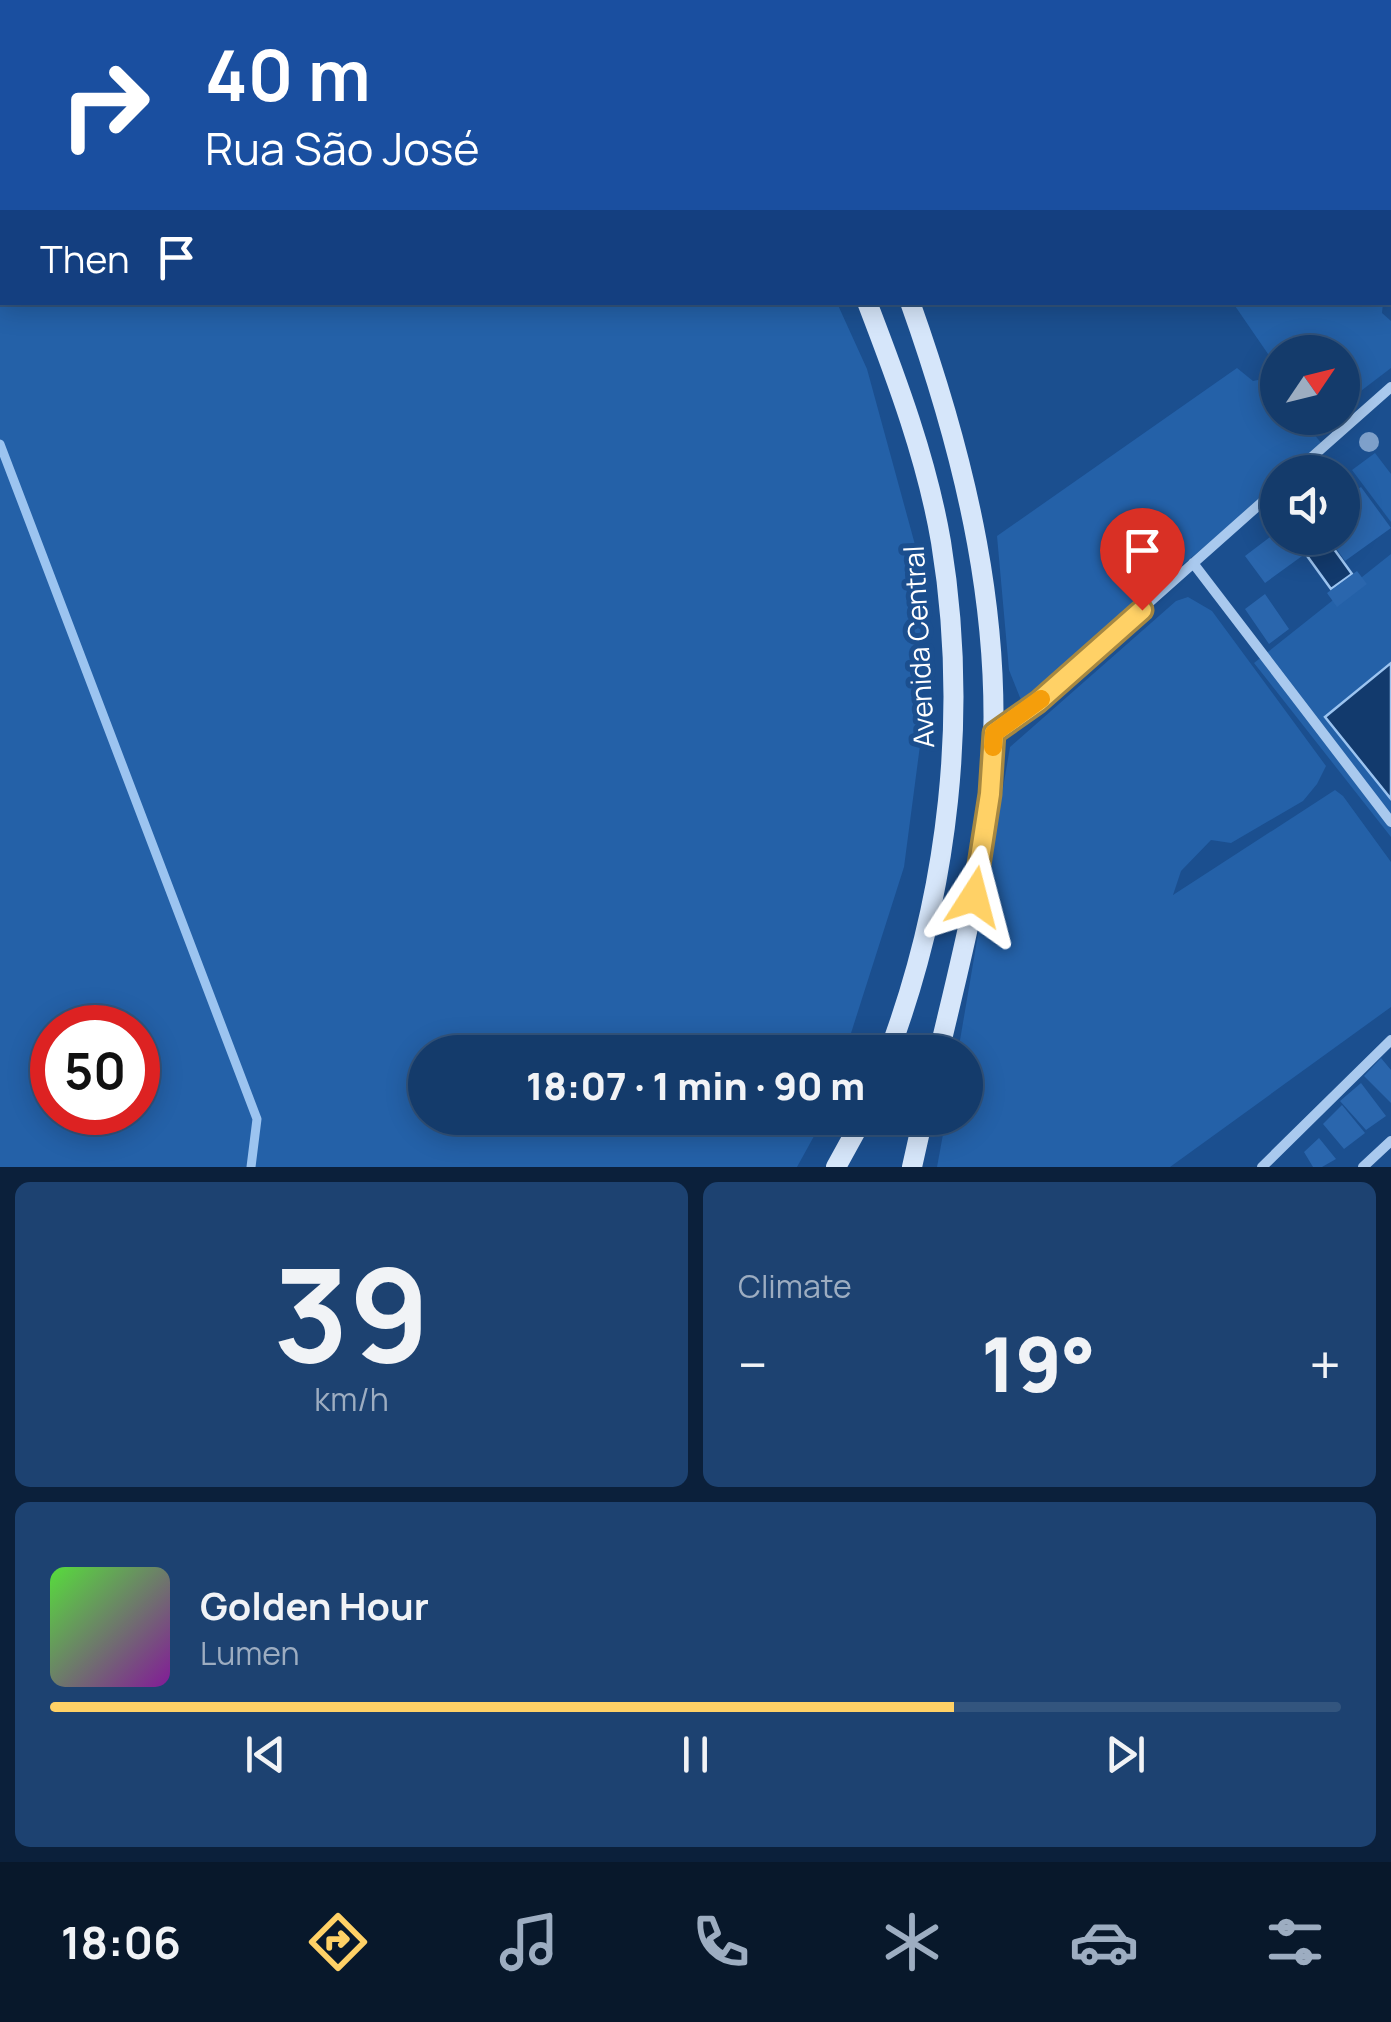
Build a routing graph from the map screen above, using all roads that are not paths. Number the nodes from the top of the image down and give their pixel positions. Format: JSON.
{"nodes":[{"id":1,"x":867,"y":305,"type":"edge"},
{"id":2,"x":911,"y":305,"type":"edge"},
{"id":3,"x":1391,"y":388,"type":"edge"},
{"id":4,"x":1314,"y":455,"type":"edge"},
{"id":5,"x":1260,"y":504,"type":"edge"},
{"id":6,"x":1194,"y":563,"type":"junction"},
{"id":7,"x":994,"y":733,"type":"junction"},
{"id":8,"x":1391,"y":822,"type":"edge"},
{"id":9,"x":895,"y":1035,"type":"edge"},
{"id":10,"x":942,"y":1035,"type":"edge"},
{"id":11,"x":1391,"y":1040,"type":"edge"},
{"id":12,"x":853,"y":1135,"type":"edge"},
{"id":13,"x":920,"y":1135,"type":"edge"},
{"id":14,"x":1391,"y":1141,"type":"edge"},
{"id":15,"x":836,"y":1167,"type":"edge"},
{"id":16,"x":912,"y":1167,"type":"edge"},
{"id":17,"x":1262,"y":1167,"type":"edge"},
{"id":18,"x":1363,"y":1167,"type":"edge"}],
"edges":[{"from":1,"to":9,"type":"main road","name":"Avenida Central"},
{"from":2,"to":7,"type":"main road"},
{"from":3,"to":4,"type":"street"},
{"from":5,"to":6,"type":"street"},
{"from":6,"to":7,"type":"street"},
{"from":6,"to":8,"type":"street"},
{"from":7,"to":10,"type":"main road"},
{"from":11,"to":17,"type":"street"},
{"from":12,"to":15,"type":"main road"},
{"from":13,"to":16,"type":"main road"},
{"from":14,"to":18,"type":"street"}]}
